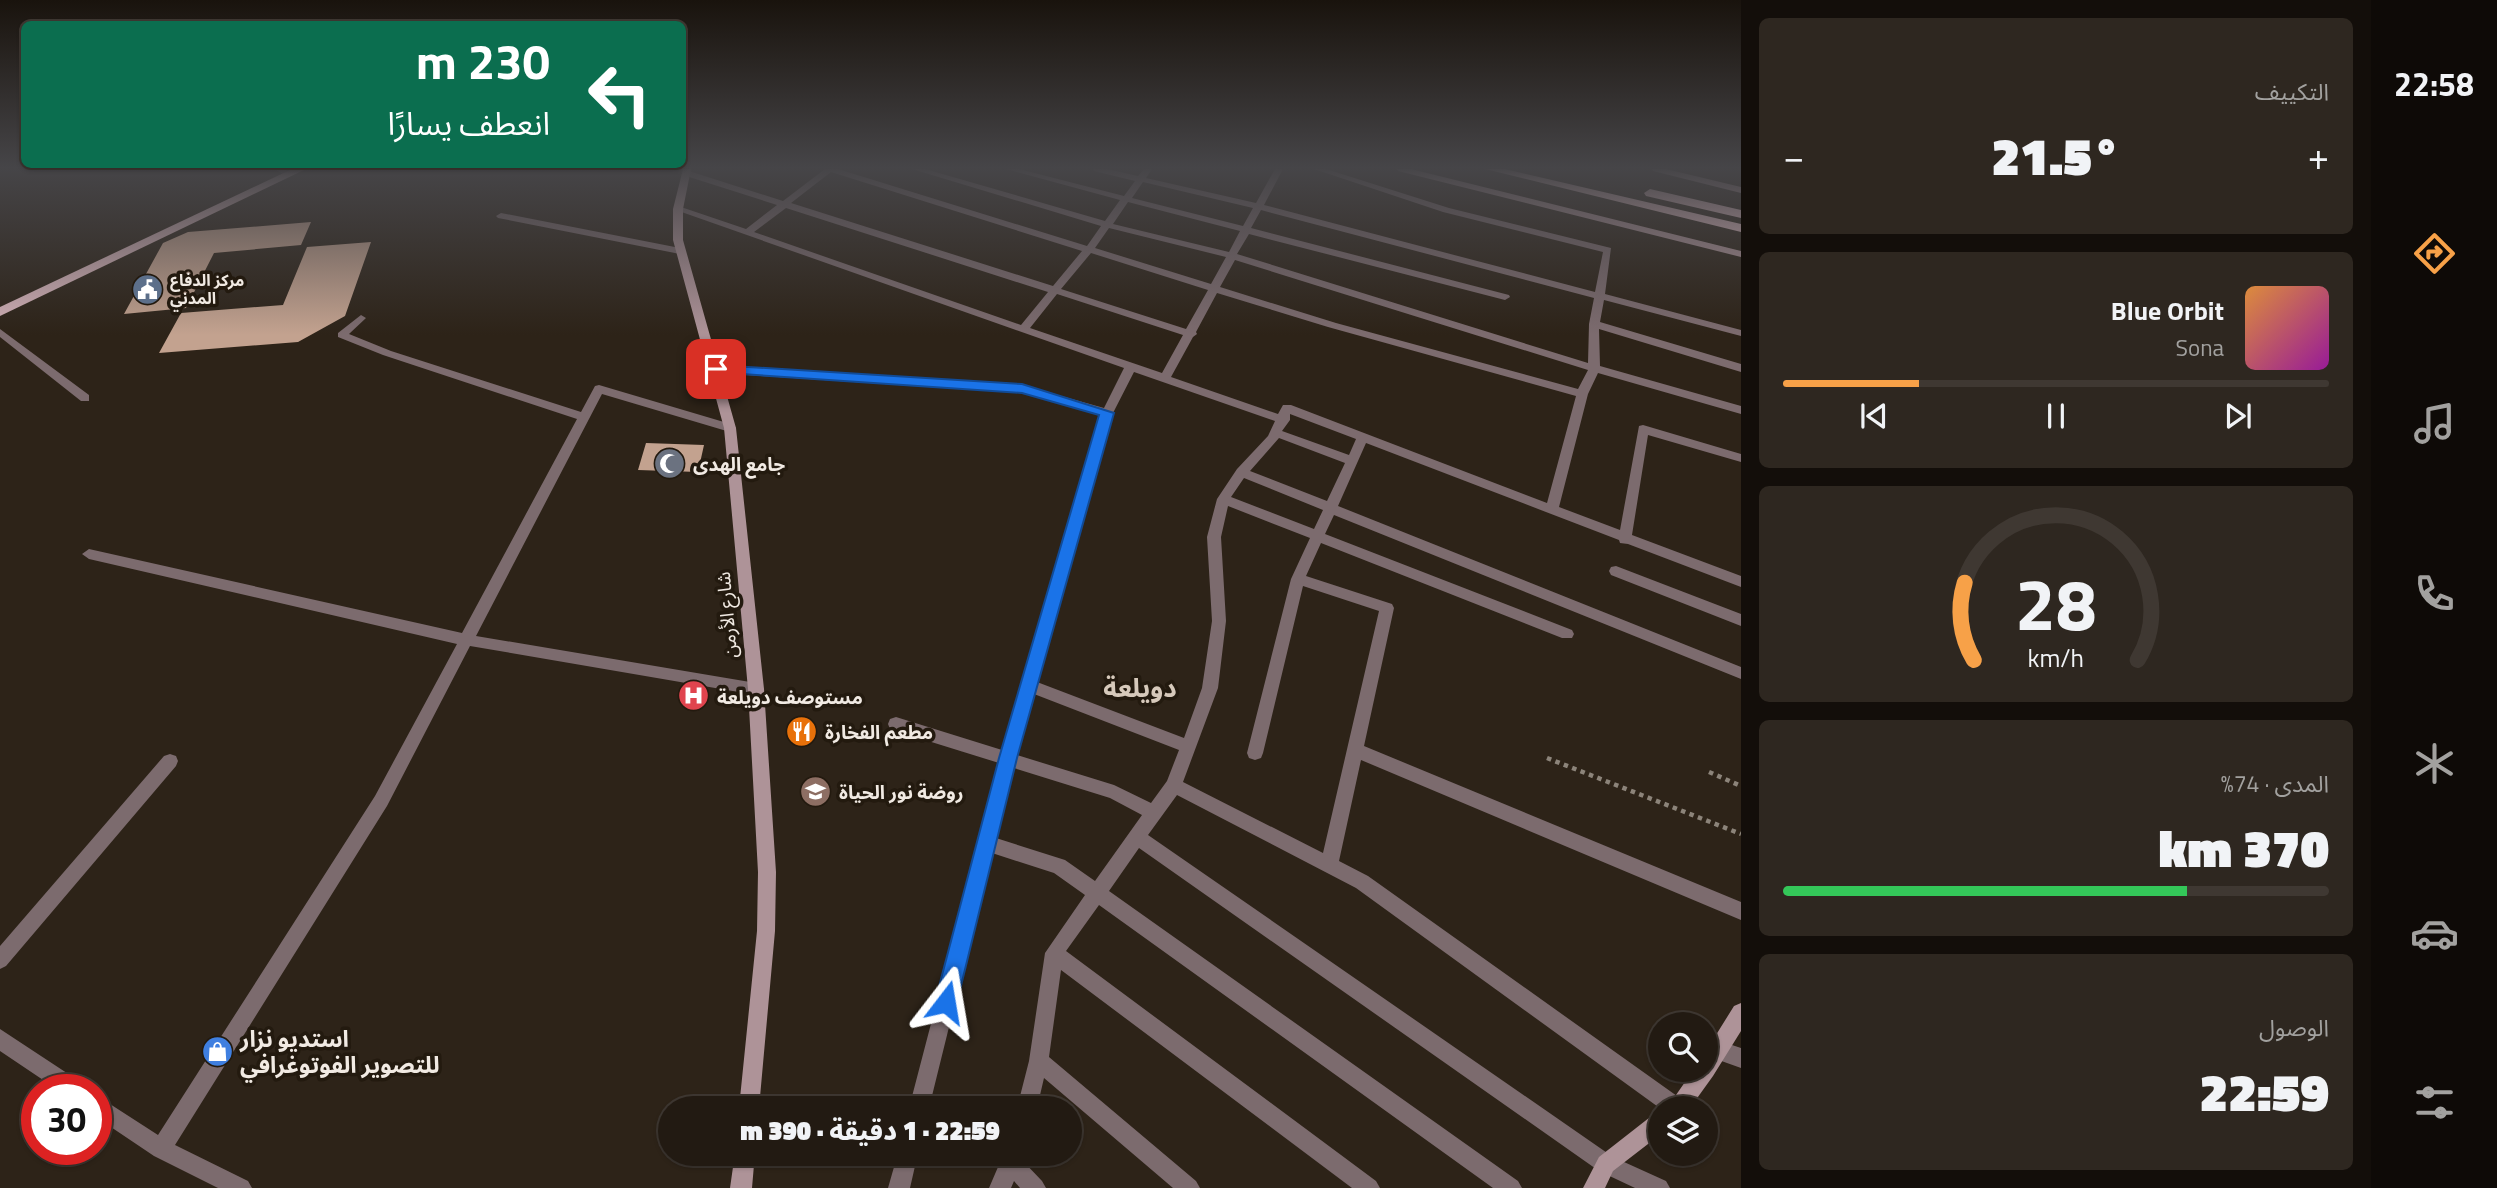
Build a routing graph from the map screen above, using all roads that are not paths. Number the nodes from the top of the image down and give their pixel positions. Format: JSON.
{"nodes":[{"id":1,"x":167,"y":224,"type":"edge"},
{"id":2,"x":184,"y":224,"type":"edge"},
{"id":3,"x":544,"y":224,"type":"edge"},
{"id":4,"x":677,"y":224,"type":"edge"},
{"id":5,"x":722,"y":224,"type":"edge"},
{"id":6,"x":758,"y":224,"type":"edge"},
{"id":7,"x":853,"y":224,"type":"edge"},
{"id":8,"x":1009,"y":224,"type":"edge"},
{"id":9,"x":1228,"y":224,"type":"edge"},
{"id":10,"x":1249,"y":224,"type":"edge"},
{"id":11,"x":1325,"y":224,"type":"edge"},
{"id":12,"x":1504,"y":224,"type":"edge"},
{"id":13,"x":1623,"y":224,"type":"edge"},
{"id":14,"x":1107,"y":225,"type":"joint"},
{"id":15,"x":1247,"y":229,"type":"junction"},
{"id":16,"x":747,"y":233,"type":"junction"},
{"id":17,"x":1089,"y":249,"type":"junction"},
{"id":18,"x":680,"y":251,"type":"junction"},
{"id":19,"x":1741,"y":254,"type":"edge"},
{"id":20,"x":1233,"y":256,"type":"junction"},
{"id":21,"x":1216,"y":288,"type":"junction"},
{"id":22,"x":1056,"y":289,"type":"junction"},
{"id":23,"x":1505,"y":297,"type":"dead end"},
{"id":24,"x":1598,"y":297,"type":"junction"},
{"id":25,"x":0,"y":303,"type":"edge"},
{"id":26,"x":0,"y":312,"type":"edge"},
{"id":27,"x":361,"y":318,"type":"dead end"},
{"id":28,"x":1594,"y":324,"type":"junction"},
{"id":29,"x":1022,"y":330,"type":"junction"},
{"id":30,"x":0,"y":332,"type":"edge"},
{"id":31,"x":1741,"y":333,"type":"edge"},
{"id":32,"x":1192,"y":334,"type":"junction"},
{"id":33,"x":1131,"y":366,"type":"junction"},
{"id":34,"x":1594,"y":368,"type":"junction"},
{"id":35,"x":1741,"y":368,"type":"edge"},
{"id":36,"x":716,"y":369,"type":"junction"},
{"id":37,"x":1166,"y":378,"type":"junction"},
{"id":38,"x":1582,"y":394,"type":"junction"},
{"id":39,"x":85,"y":398,"type":"dead end"},
{"id":40,"x":1741,"y":410,"type":"edge"},
{"id":41,"x":1107,"y":413,"type":"junction"},
{"id":42,"x":584,"y":416,"type":"junction"},
{"id":43,"x":1280,"y":426,"type":"junction"},
{"id":44,"x":730,"y":428,"type":"junction"},
{"id":45,"x":1363,"y":437,"type":"junction"},
{"id":46,"x":1741,"y":458,"type":"edge"},
{"id":47,"x":1353,"y":461,"type":"junction"},
{"id":48,"x":1241,"y":472,"type":"junction"},
{"id":49,"x":1223,"y":499,"type":"junction"},
{"id":50,"x":1331,"y":509,"type":"junction"},
{"id":51,"x":1551,"y":511,"type":"junction"},
{"id":52,"x":1318,"y":534,"type":"junction"},
{"id":53,"x":1625,"y":540,"type":"junction"},
{"id":54,"x":89,"y":554,"type":"dead end"},
{"id":55,"x":1616,"y":571,"type":"dead end"},
{"id":56,"x":1298,"y":579,"type":"junction"},
{"id":57,"x":1741,"y":582,"type":"edge"},
{"id":58,"x":1741,"y":620,"type":"edge"},
{"id":59,"x":1567,"y":634,"type":"dead end"},
{"id":60,"x":467,"y":640,"type":"junction"},
{"id":61,"x":1741,"y":673,"type":"edge"},
{"id":62,"x":1029,"y":685,"type":"junction"},
{"id":63,"x":756,"y":689,"type":"junction"},
{"id":64,"x":896,"y":724,"type":"dead end"},
{"id":65,"x":1189,"y":747,"type":"junction"},
{"id":66,"x":1355,"y":750,"type":"junction"},
{"id":67,"x":1255,"y":753,"type":"dead end"},
{"id":68,"x":1008,"y":758,"type":"junction"},
{"id":69,"x":170,"y":761,"type":"dead end"},
{"id":70,"x":1174,"y":785,"type":"junction"},
{"id":71,"x":1154,"y":813,"type":"junction"},
{"id":72,"x":1137,"y":837,"type":"junction"},
{"id":73,"x":986,"y":843,"type":"junction"},
{"id":74,"x":1329,"y":865,"type":"junction"},
{"id":75,"x":1097,"y":893,"type":"junction"},
{"id":76,"x":1741,"y":911,"type":"edge"},
{"id":77,"x":1054,"y":954,"type":"junction"},
{"id":78,"x":0,"y":960,"type":"edge"},
{"id":79,"x":1741,"y":1013,"type":"edge"},
{"id":80,"x":0,"y":1039,"type":"edge"},
{"id":81,"x":1720,"y":1051,"type":"junction"},
{"id":82,"x":1718,"y":1054,"type":"edge"},
{"id":83,"x":1741,"y":1058,"type":"edge"},
{"id":84,"x":1039,"y":1061,"type":"junction"},
{"id":85,"x":51,"y":1074,"type":"edge"},
{"id":86,"x":750,"y":1096,"type":"edge"},
{"id":87,"x":922,"y":1096,"type":"edge"},
{"id":88,"x":1030,"y":1096,"type":"edge"},
{"id":89,"x":1660,"y":1096,"type":"edge"},
{"id":90,"x":112,"y":1116,"type":"edge"},
{"id":91,"x":1648,"y":1131,"type":"edge"},
{"id":92,"x":161,"y":1149,"type":"junction"},
{"id":93,"x":1606,"y":1164,"type":"junction"},
{"id":94,"x":744,"y":1166,"type":"edge"},
{"id":95,"x":905,"y":1166,"type":"edge"},
{"id":96,"x":1010,"y":1166,"type":"edge"},
{"id":97,"x":1018,"y":1166,"type":"edge"},
{"id":98,"x":242,"y":1188,"type":"edge"},
{"id":99,"x":741,"y":1188,"type":"edge"},
{"id":100,"x":899,"y":1188,"type":"edge"},
{"id":101,"x":1000,"y":1188,"type":"edge"},
{"id":102,"x":1035,"y":1188,"type":"edge"},
{"id":103,"x":1189,"y":1188,"type":"edge"},
{"id":104,"x":1369,"y":1188,"type":"edge"},
{"id":105,"x":1511,"y":1188,"type":"edge"},
{"id":106,"x":1594,"y":1188,"type":"edge"},
{"id":107,"x":1659,"y":1188,"type":"edge"}],
"edges":[{"from":1,"to":25,"type":"main road"},
{"from":2,"to":26,"type":"main road"},
{"from":3,"to":18,"type":"street"},
{"from":4,"to":18,"type":"main road","name":"شارع الأرمن"},
{"from":5,"to":16,"type":"street"},
{"from":6,"to":16,"type":"street"},
{"from":7,"to":22,"type":"street"},
{"from":8,"to":17,"type":"street"},
{"from":9,"to":15,"type":"street"},
{"from":10,"to":15,"type":"street"},
{"from":11,"to":24,"type":"street"},
{"from":12,"to":24,"type":"street"},
{"from":13,"to":19,"type":"main road"},
{"from":14,"to":17,"type":"street"},
{"from":14,"to":20,"type":"street"},
{"from":15,"to":20,"type":"street"},
{"from":15,"to":23,"type":"street"},
{"from":16,"to":29,"type":"street"},
{"from":17,"to":21,"type":"street"},
{"from":17,"to":22,"type":"street"},
{"from":18,"to":36,"type":"main road","name":"شارع الأرمن"},
{"from":20,"to":21,"type":"street"},
{"from":20,"to":34,"type":"street"},
{"from":21,"to":32,"type":"street"},
{"from":21,"to":38,"type":"street"},
{"from":22,"to":29,"type":"street"},
{"from":22,"to":32,"type":"street"},
{"from":24,"to":28,"type":"street"},
{"from":24,"to":31,"type":"street"},
{"from":27,"to":42,"type":"street"},
{"from":28,"to":34,"type":"street"},
{"from":28,"to":35,"type":"street"},
{"from":29,"to":33,"type":"street"},
{"from":30,"to":39,"type":"street"},
{"from":32,"to":37,"type":"street"},
{"from":33,"to":37,"type":"street"},
{"from":33,"to":41,"type":"street"},
{"from":34,"to":38,"type":"street"},
{"from":34,"to":40,"type":"street"},
{"from":36,"to":41,"type":"street"},
{"from":36,"to":44,"type":"main road","name":"شارع الأرمن"},
{"from":37,"to":43,"type":"street"},
{"from":38,"to":51,"type":"street"},
{"from":41,"to":62,"type":"street"},
{"from":42,"to":44,"type":"street"},
{"from":42,"to":60,"type":"street"},
{"from":43,"to":45,"type":"street"},
{"from":43,"to":47,"type":"street"},
{"from":43,"to":48,"type":"street"},
{"from":44,"to":63,"type":"main road","name":"شارع الأرمن"},
{"from":45,"to":47,"type":"street"},
{"from":45,"to":51,"type":"street"},
{"from":46,"to":53,"type":"street"},
{"from":47,"to":50,"type":"street"},
{"from":48,"to":49,"type":"street"},
{"from":48,"to":50,"type":"street"},
{"from":49,"to":52,"type":"street"},
{"from":49,"to":65,"type":"street"},
{"from":50,"to":52,"type":"street"},
{"from":50,"to":61,"type":"street"},
{"from":51,"to":53,"type":"street"},
{"from":52,"to":56,"type":"street"},
{"from":52,"to":59,"type":"street"},
{"from":53,"to":57,"type":"street"},
{"from":54,"to":60,"type":"street"},
{"from":55,"to":58,"type":"street"},
{"from":56,"to":66,"type":"street"},
{"from":56,"to":67,"type":"street"},
{"from":60,"to":63,"type":"street"},
{"from":60,"to":92,"type":"street"},
{"from":62,"to":65,"type":"street"},
{"from":62,"to":68,"type":"street"},
{"from":63,"to":86,"type":"main road","name":"شارع الأرمن"},
{"from":64,"to":68,"type":"street"},
{"from":65,"to":70,"type":"street"},
{"from":66,"to":74,"type":"street"},
{"from":66,"to":76,"type":"street"},
{"from":68,"to":71,"type":"street"},
{"from":68,"to":73,"type":"street"},
{"from":69,"to":78,"type":"street"},
{"from":70,"to":71,"type":"street"},
{"from":70,"to":74,"type":"street"},
{"from":71,"to":72,"type":"street"},
{"from":72,"to":75,"type":"street"},
{"from":72,"to":93,"type":"street"},
{"from":73,"to":75,"type":"street"},
{"from":73,"to":87,"type":"street"},
{"from":74,"to":89,"type":"street"},
{"from":75,"to":77,"type":"street"},
{"from":75,"to":105,"type":"street"},
{"from":77,"to":84,"type":"street"},
{"from":77,"to":104,"type":"street"},
{"from":79,"to":81,"type":"main road"},
{"from":80,"to":85,"type":"street"},
{"from":81,"to":82,"type":"main road"},
{"from":81,"to":83,"type":"street"},
{"from":84,"to":88,"type":"street"},
{"from":84,"to":103,"type":"street"},
{"from":90,"to":92,"type":"street"},
{"from":91,"to":93,"type":"main road"},
{"from":92,"to":98,"type":"street"},
{"from":93,"to":106,"type":"main road"},
{"from":93,"to":107,"type":"street"},
{"from":94,"to":99,"type":"main road"},
{"from":95,"to":100,"type":"street"},
{"from":96,"to":101,"type":"street"},
{"from":97,"to":102,"type":"street"}]}
